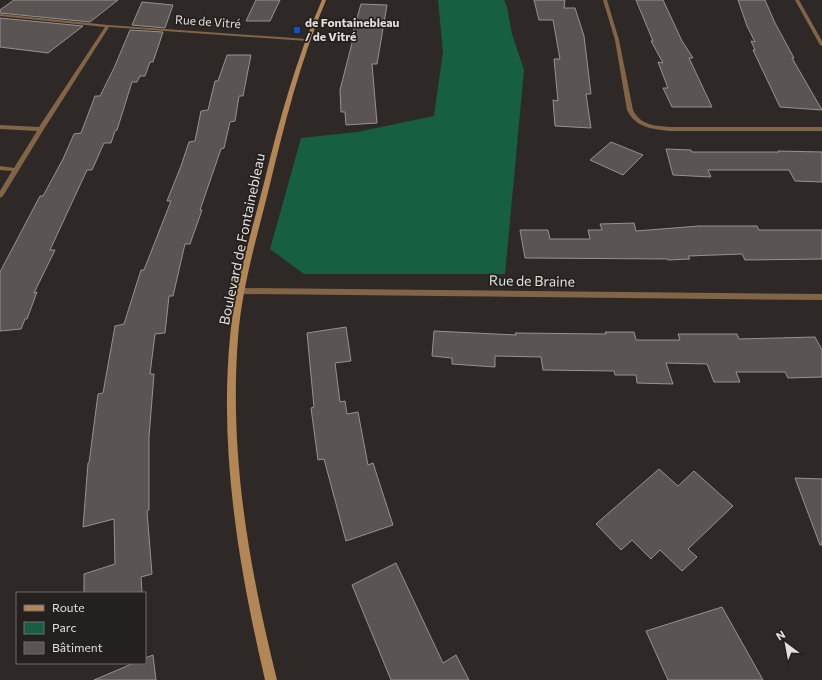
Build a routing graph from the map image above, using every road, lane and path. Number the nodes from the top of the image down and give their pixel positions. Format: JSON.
{"nodes":[{"id":1,"x":324,"y":0,"type":"edge"},
{"id":2,"x":605,"y":0,"type":"edge"},
{"id":3,"x":797,"y":0,"type":"edge"},
{"id":4,"x":0,"y":15,"type":"edge"},
{"id":5,"x":108,"y":26,"type":"junction"},
{"id":6,"x":307,"y":40,"type":"junction"},
{"id":7,"x":822,"y":45,"type":"edge"},
{"id":8,"x":0,"y":127,"type":"edge"},
{"id":9,"x":41,"y":129,"type":"junction"},
{"id":10,"x":822,"y":129,"type":"edge"},
{"id":11,"x":0,"y":168,"type":"edge"},
{"id":12,"x":16,"y":170,"type":"junction"},
{"id":13,"x":0,"y":196,"type":"edge"},
{"id":14,"x":242,"y":291,"type":"junction"},
{"id":15,"x":822,"y":297,"type":"edge"},
{"id":16,"x":272,"y":680,"type":"edge"}],
"edges":[{"from":1,"to":6,"type":"street","name":"Boulevard de Fontainebleau"},
{"from":2,"to":10,"type":"street"},
{"from":3,"to":7,"type":"street"},
{"from":4,"to":5,"type":"street","name":"Rue de Vitré"},
{"from":5,"to":6,"type":"street","name":"Rue de Vitré"},
{"from":5,"to":9,"type":"street"},
{"from":6,"to":14,"type":"street","name":"Boulevard de Fontainebleau"},
{"from":8,"to":9,"type":"street"},
{"from":9,"to":12,"type":"street"},
{"from":11,"to":12,"type":"street"},
{"from":12,"to":13,"type":"street"},
{"from":14,"to":15,"type":"street","name":"Rue de Braine"},
{"from":14,"to":16,"type":"street","name":"Boulevard de Fontainebleau"}]}
